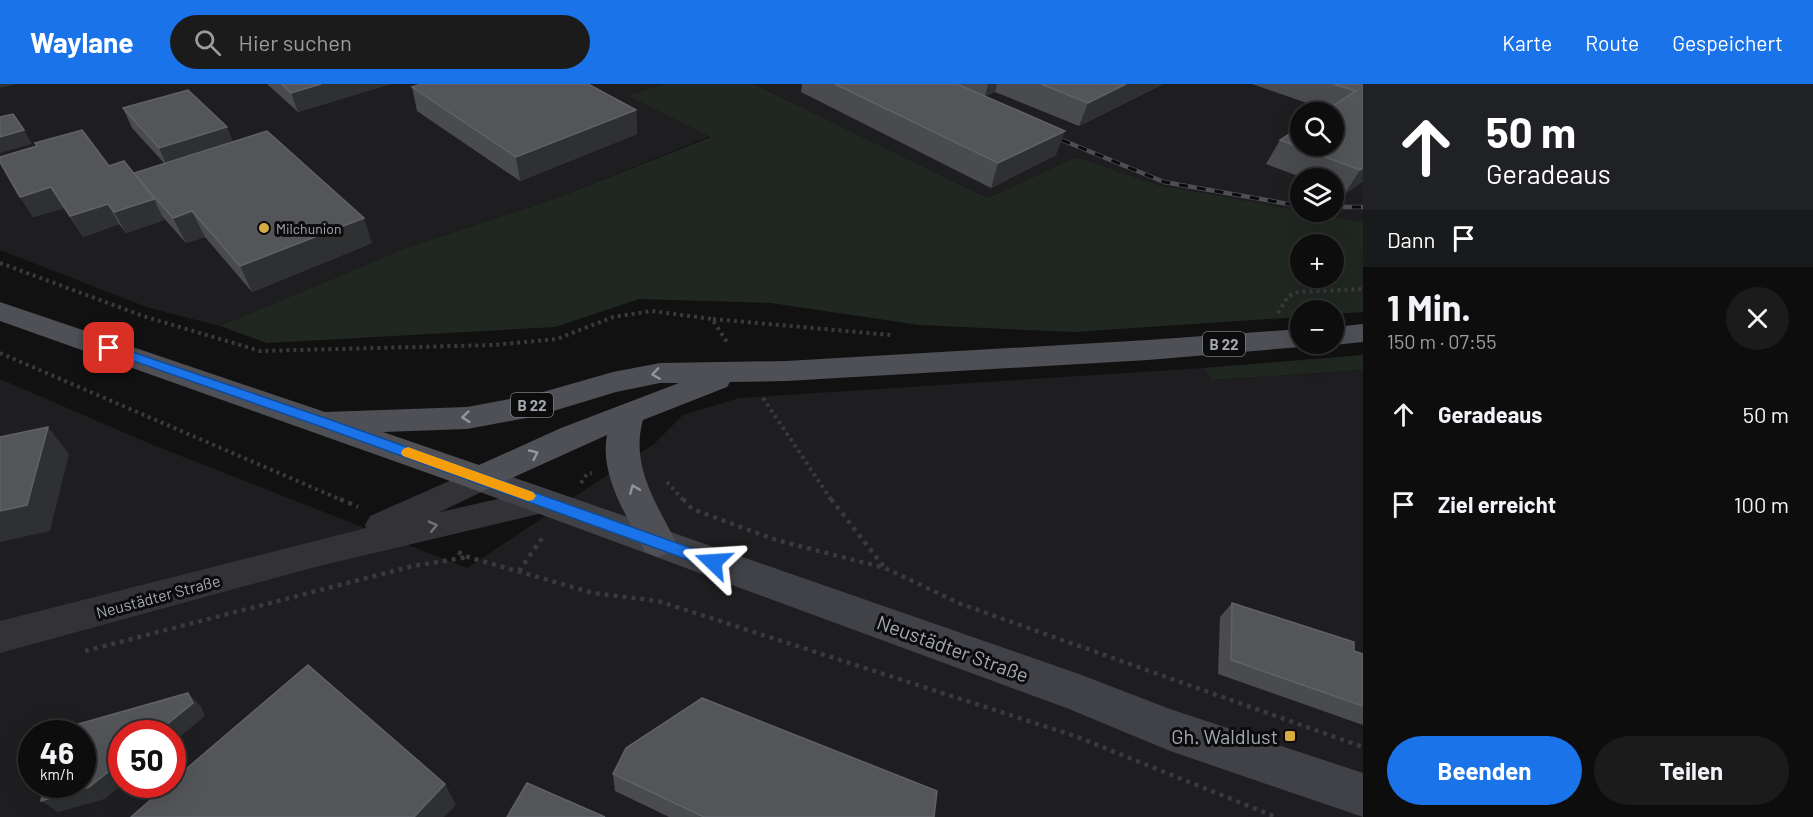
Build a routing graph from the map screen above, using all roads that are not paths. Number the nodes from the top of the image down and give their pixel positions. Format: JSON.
{"nodes":[{"id":1,"x":0,"y":311,"type":"edge"},
{"id":2,"x":1363,"y":333,"type":"edge"},
{"id":3,"x":1344,"y":335,"type":"edge"},
{"id":4,"x":1290,"y":339,"type":"edge"},
{"id":5,"x":733,"y":360,"type":"junction"},
{"id":6,"x":630,"y":412,"type":"junction"},
{"id":7,"x":327,"y":423,"type":"junction"},
{"id":8,"x":481,"y":479,"type":"junction"},
{"id":9,"x":543,"y":501,"type":"junction"},
{"id":10,"x":658,"y":542,"type":"junction"},
{"id":11,"x":315,"y":553,"type":"junction"},
{"id":12,"x":0,"y":638,"type":"edge"},
{"id":13,"x":1363,"y":796,"type":"edge"}],
"edges":[{"from":1,"to":7,"type":"main road","number":"B 22"},
{"from":2,"to":3,"type":"main road"},
{"from":4,"to":5,"type":"main road","number":"B 22"},
{"from":5,"to":6,"type":"main road","number":"B 22"},
{"from":5,"to":7,"type":"main road","number":"B 22","one_way":true},
{"from":8,"to":6,"type":"main road","number":"B 22","one_way":true},
{"from":10,"to":6,"type":"main road","one_way":true},
{"from":7,"to":8,"type":"main road","number":"B 22"},
{"from":8,"to":9,"type":"main road","name":"Neustädter Straße"},
{"from":8,"to":11,"type":"street","name":"Neustädter Straße"},
{"from":9,"to":10,"type":"main road","name":"Neustädter Straße"},
{"from":11,"to":9,"type":"street","name":"Neustädter Straße","one_way":true},
{"from":10,"to":13,"type":"main road","name":"Neustädter Straße"},
{"from":11,"to":12,"type":"street","name":"Neustädter Straße"}]}
